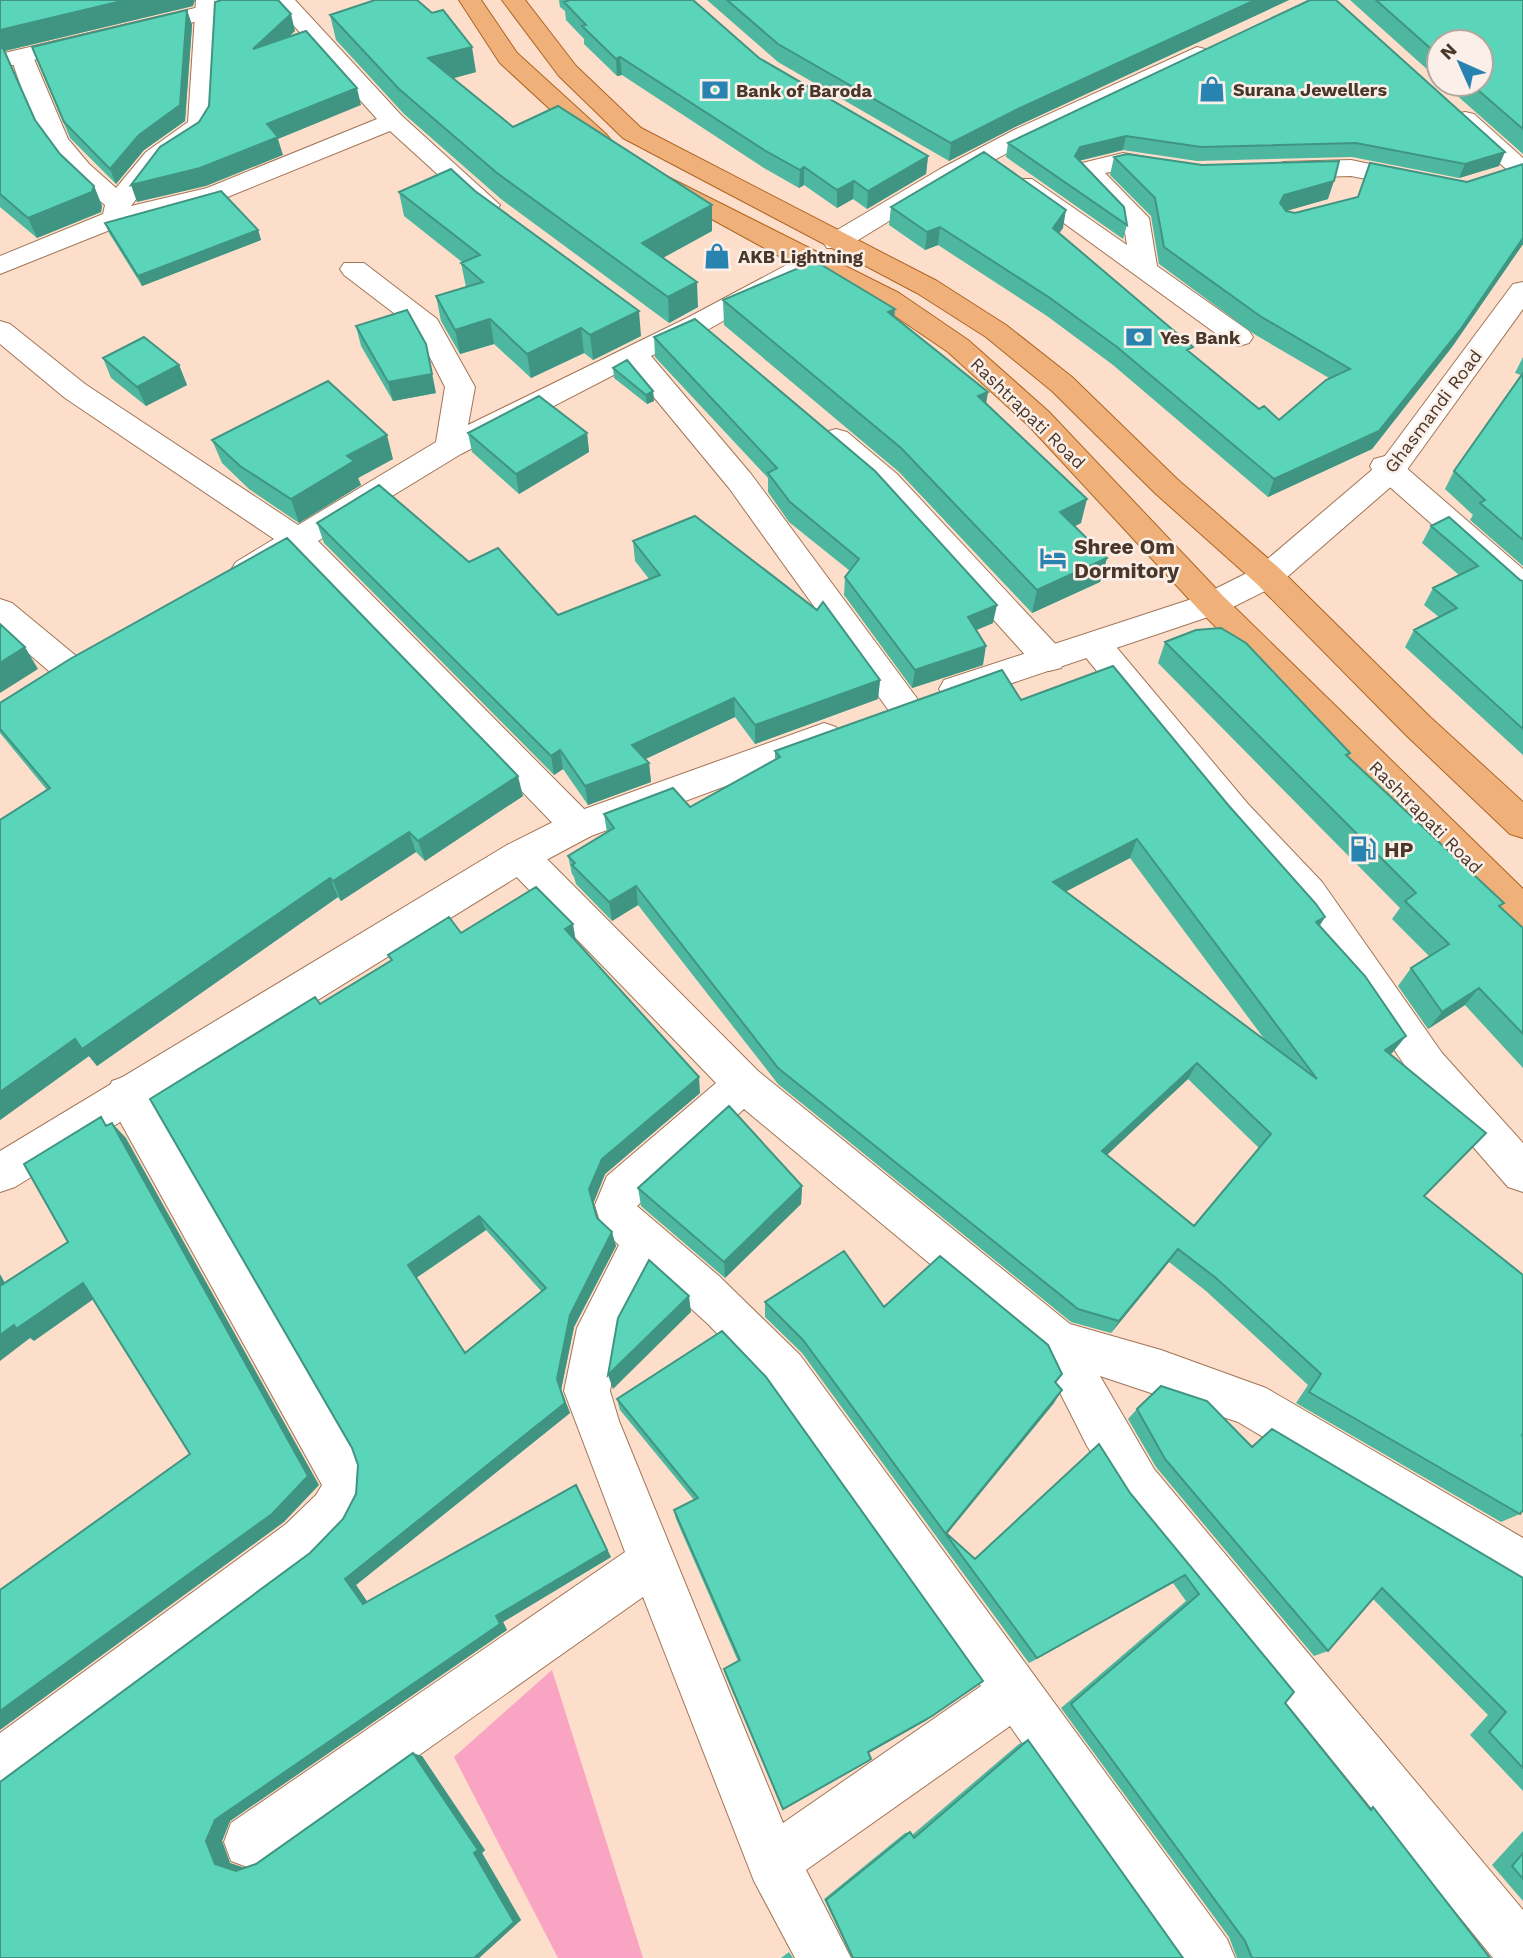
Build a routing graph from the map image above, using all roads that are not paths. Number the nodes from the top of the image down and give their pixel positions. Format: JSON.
{"nodes":[{"id":1,"x":258,"y":0,"type":"edge"},
{"id":2,"x":282,"y":0,"type":"edge"},
{"id":3,"x":470,"y":0,"type":"edge"},
{"id":4,"x":513,"y":0,"type":"edge"},
{"id":5,"x":207,"y":6,"type":"edge"},
{"id":6,"x":1213,"y":47,"type":"edge"},
{"id":7,"x":11,"y":59,"type":"edge"},
{"id":8,"x":1452,"y":108,"type":"edge"},
{"id":9,"x":393,"y":121,"type":"junction"},
{"id":10,"x":619,"y":156,"type":"edge"},
{"id":11,"x":983,"y":156,"type":"junction"},
{"id":12,"x":925,"y":160,"type":"edge"},
{"id":13,"x":693,"y":166,"type":"junction"},
{"id":14,"x":1352,"y":168,"type":"junction"},
{"id":15,"x":640,"y":170,"type":"edge"},
{"id":16,"x":1185,"y":170,"type":"edge"},
{"id":17,"x":1262,"y":170,"type":"edge"},
{"id":18,"x":1523,"y":171,"type":"edge"},
{"id":19,"x":949,"y":174,"type":"junction"},
{"id":20,"x":1497,"y":178,"type":"edge"},
{"id":21,"x":664,"y":183,"type":"junction"},
{"id":22,"x":1446,"y":186,"type":"edge"},
{"id":23,"x":1345,"y":193,"type":"dead end"},
{"id":24,"x":117,"y":211,"type":"junction"},
{"id":25,"x":512,"y":223,"type":"edge"},
{"id":26,"x":836,"y":242,"type":"junction"},
{"id":27,"x":809,"y":261,"type":"junction"},
{"id":28,"x":0,"y":266,"type":"edge"},
{"id":29,"x":354,"y":269,"type":"dead end"},
{"id":30,"x":1144,"y":269,"type":"junction"},
{"id":31,"x":1523,"y":290,"type":"edge"},
{"id":32,"x":0,"y":330,"type":"edge"},
{"id":33,"x":1239,"y":337,"type":"dead end"},
{"id":34,"x":633,"y":353,"type":"junction"},
{"id":35,"x":813,"y":419,"type":"edge"},
{"id":36,"x":450,"y":447,"type":"junction"},
{"id":37,"x":1388,"y":469,"type":"junction"},
{"id":38,"x":299,"y":541,"type":"junction"},
{"id":39,"x":1268,"y":576,"type":"junction"},
{"id":40,"x":226,"y":582,"type":"edge"},
{"id":41,"x":1522,"y":584,"type":"edge"},
{"id":42,"x":1212,"y":604,"type":"junction"},
{"id":43,"x":4,"y":619,"type":"edge"},
{"id":44,"x":1095,"y":645,"type":"junction"},
{"id":45,"x":1049,"y":659,"type":"junction"},
{"id":46,"x":70,"y":670,"type":"edge"},
{"id":47,"x":904,"y":706,"type":"junction"},
{"id":48,"x":1523,"y":824,"type":"edge"},
{"id":49,"x":578,"y":825,"type":"junction"},
{"id":50,"x":520,"y":856,"type":"junction"},
{"id":51,"x":1523,"y":913,"type":"edge"},
{"id":52,"x":744,"y":1084,"type":"junction"},
{"id":53,"x":127,"y":1094,"type":"junction"},
{"id":54,"x":0,"y":1173,"type":"edge"},
{"id":55,"x":1523,"y":1173,"type":"edge"},
{"id":56,"x":645,"y":1239,"type":"junction"},
{"id":57,"x":1058,"y":1342,"type":"junction"},
{"id":58,"x":653,"y":1562,"type":"junction"},
{"id":59,"x":1523,"y":1565,"type":"edge"},
{"id":60,"x":1015,"y":1692,"type":"junction"},
{"id":61,"x":0,"y":1764,"type":"edge"},
{"id":62,"x":250,"y":1842,"type":"dead end"},
{"id":63,"x":773,"y":1862,"type":"junction"},
{"id":64,"x":1523,"y":1952,"type":"edge"},
{"id":65,"x":824,"y":1958,"type":"edge"},
{"id":66,"x":1208,"y":1958,"type":"edge"}],
"edges":[{"from":1,"to":5,"type":"street"},
{"from":2,"to":9,"type":"street"},
{"from":3,"to":10,"type":"main road"},
{"from":4,"to":13,"type":"main road","name":"Rashtrapati Road"},
{"from":5,"to":7,"type":"street"},
{"from":5,"to":24,"type":"street"},
{"from":6,"to":11,"type":"street"},
{"from":7,"to":24,"type":"street"},
{"from":8,"to":18,"type":"street"},
{"from":9,"to":24,"type":"street"},
{"from":9,"to":25,"type":"street"},
{"from":11,"to":19,"type":"street"},
{"from":11,"to":30,"type":"street"},
{"from":12,"to":19,"type":"street"},
{"from":13,"to":21,"type":"main road"},
{"from":13,"to":26,"type":"main road","name":"Rashtrapati Road"},
{"from":14,"to":17,"type":"street"},
{"from":14,"to":22,"type":"street"},
{"from":14,"to":23,"type":"street"},
{"from":15,"to":21,"type":"main road","name":"Rashtrapati Road"},
{"from":16,"to":30,"type":"street"},
{"from":18,"to":20,"type":"street"},
{"from":19,"to":26,"type":"street"},
{"from":21,"to":27,"type":"main road","name":"Rashtrapati Road"},
{"from":24,"to":28,"type":"street"},
{"from":26,"to":39,"type":"main road","name":"Rashtrapati Road"},
{"from":27,"to":34,"type":"street"},
{"from":27,"to":42,"type":"main road","name":"Rashtrapati Road"},
{"from":29,"to":36,"type":"street"},
{"from":30,"to":33,"type":"street"},
{"from":31,"to":37,"type":"street","name":"Ghasmandi Road"},
{"from":32,"to":38,"type":"street"},
{"from":34,"to":36,"type":"street"},
{"from":34,"to":47,"type":"street"},
{"from":35,"to":45,"type":"street"},
{"from":36,"to":38,"type":"street"},
{"from":37,"to":39,"type":"street","name":"Ghasmandi Road"},
{"from":37,"to":41,"type":"street"},
{"from":38,"to":40,"type":"street"},
{"from":38,"to":49,"type":"street"},
{"from":39,"to":42,"type":"street","name":"Ghasmandi Road"},
{"from":39,"to":48,"type":"main road","name":"Rashtrapati Road"},
{"from":42,"to":44,"type":"street","name":"Ghasmandi Road"},
{"from":42,"to":51,"type":"main road","name":"Rashtrapati Road"},
{"from":43,"to":46,"type":"street"},
{"from":44,"to":45,"type":"street","name":"Ghasmandi Road"},
{"from":44,"to":55,"type":"street"},
{"from":45,"to":47,"type":"street","name":"Ghasmandi Road"},
{"from":47,"to":49,"type":"street","name":"Ghasmandi Road"},
{"from":49,"to":50,"type":"street","name":"Ghasmandi Road"},
{"from":50,"to":52,"type":"street"},
{"from":50,"to":53,"type":"street","name":"Ghasmandi Road"},
{"from":52,"to":56,"type":"street"},
{"from":52,"to":57,"type":"street"},
{"from":53,"to":54,"type":"street","name":"Ghasmandi Road"},
{"from":53,"to":61,"type":"street"},
{"from":56,"to":58,"type":"street"},
{"from":56,"to":60,"type":"street"},
{"from":57,"to":59,"type":"street"},
{"from":57,"to":64,"type":"street"},
{"from":58,"to":62,"type":"street"},
{"from":58,"to":63,"type":"street"},
{"from":60,"to":63,"type":"street"},
{"from":60,"to":66,"type":"street"},
{"from":63,"to":65,"type":"street"}]}
